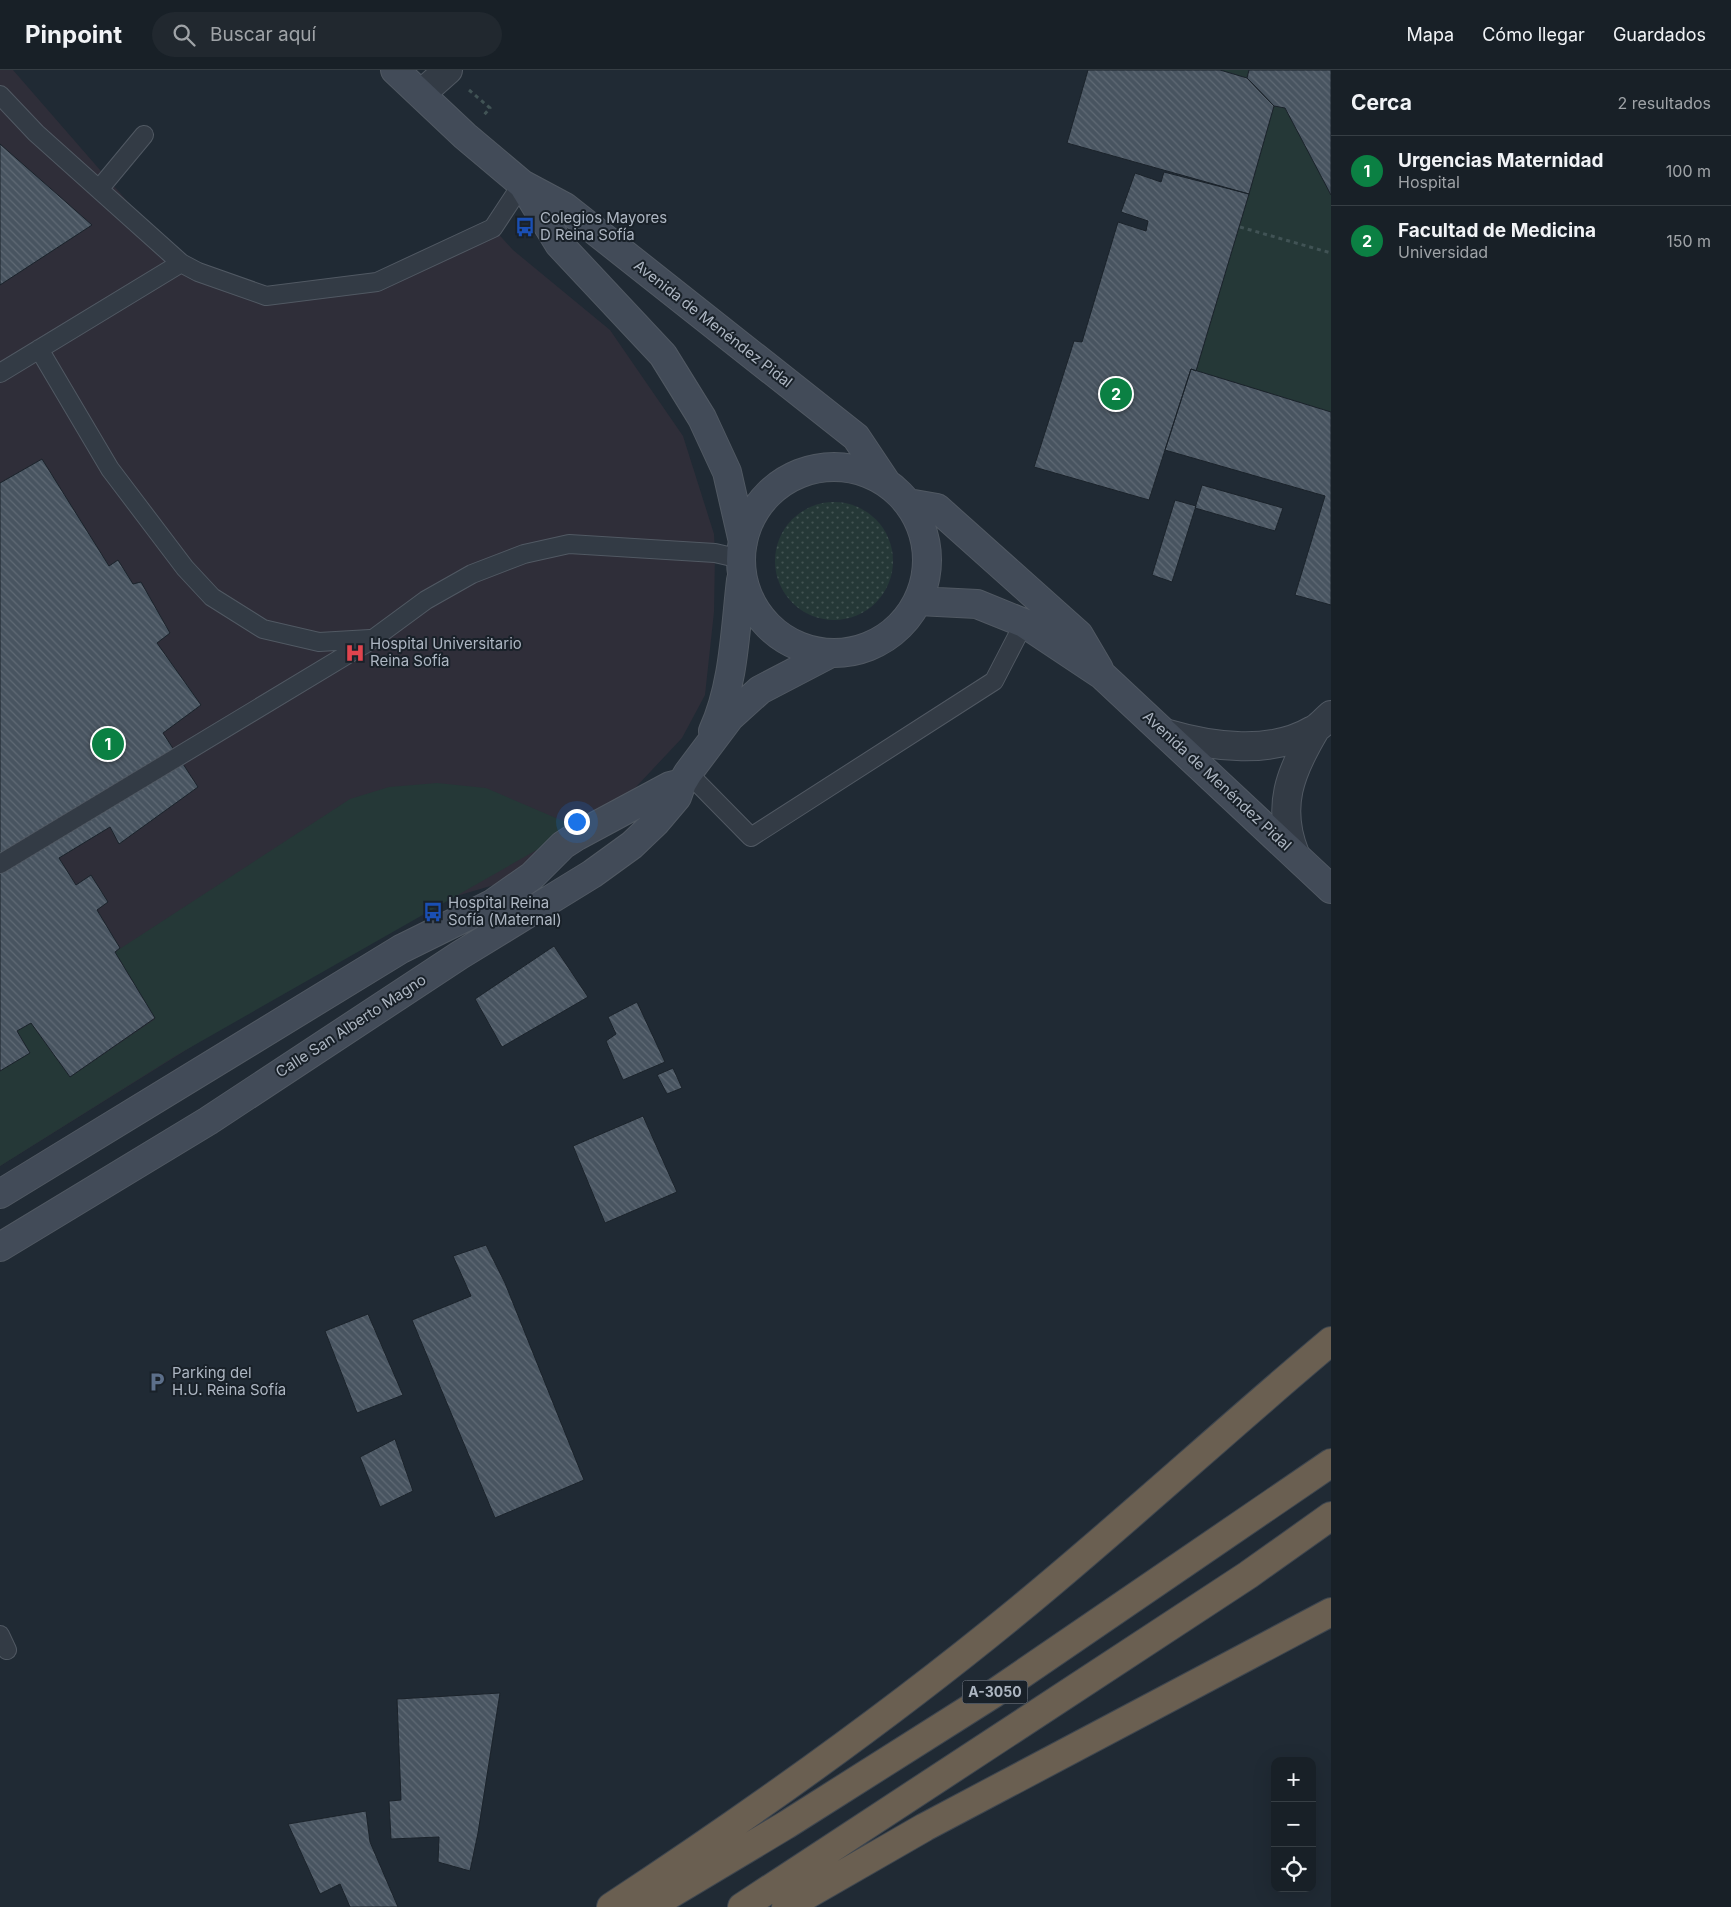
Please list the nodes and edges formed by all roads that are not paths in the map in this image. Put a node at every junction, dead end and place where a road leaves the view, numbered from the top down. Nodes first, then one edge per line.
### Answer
1 (395, 70) edge
2 (448, 70) edge
3 (421, 94) junction
4 (0, 95) edge
5 (144, 135) dead end
6 (522, 184) junction
7 (100, 188) junction
8 (181, 263) junction
9 (39, 349) junction
10 (0, 373) edge
11 (886, 482) junction
12 (908, 503) junction
13 (742, 558) junction
14 (918, 601) junction
15 (1024, 623) junction
16 (373, 639) junction
17 (829, 654) junction
18 (1102, 675) junction
19 (1323, 722) edge
20 (1168, 734) junction
21 (705, 748) junction
22 (685, 778) junction
23 (1295, 854) junction
24 (0, 864) edge
25 (1331, 889) edge
26 (0, 1194) edge
27 (0, 1247) edge
28 (1331, 1341) edge
29 (1331, 1463) edge
30 (1331, 1516) edge
31 (1331, 1612) edge
32 (611, 1907) edge
33 (649, 1907) edge
34 (742, 1907) edge
35 (786, 1907) edge

1 - 3 main road, Avenida de Menéndez Pidal
2 - 3 street
3 - 6 main road, Avenida de Menéndez Pidal
4 - 7 lane
5 - 7 lane
6 - 8 lane
6 - 11 main road, Avenida de Menéndez Pidal
6 - 13 main road, Avenida de Menéndez Pidal
7 - 8 lane
8 - 9 lane
9 - 10 lane
9 - 16 lane
11 - 12 main road
11 - 13 main road
12 - 14 main road
12 - 18 main road, Avenida de Menéndez Pidal
13 - 16 lane
13 - 17 main road
13 - 21 main road, Calle San Alberto Magno
14 - 15 main road, Avenida de Menéndez Pidal
14 - 17 main road
15 - 18 main road, Avenida de Menéndez Pidal
15 - 22 lane
16 - 24 lane
17 - 21 main road, Calle San Alberto Magno
18 - 20 main road, Avenida de Menéndez Pidal
19 - 20 street
19 - 23 street
20 - 23 main road, Avenida de Menéndez Pidal
21 - 22 main road, Calle San Alberto Magno
22 - 26 main road
22 - 27 main road, Calle San Alberto Magno
23 - 25 main road, Avenida de Menéndez Pidal
28 - 32 highway
29 - 33 highway, A-3050
30 - 34 highway, A-3050
31 - 35 highway

